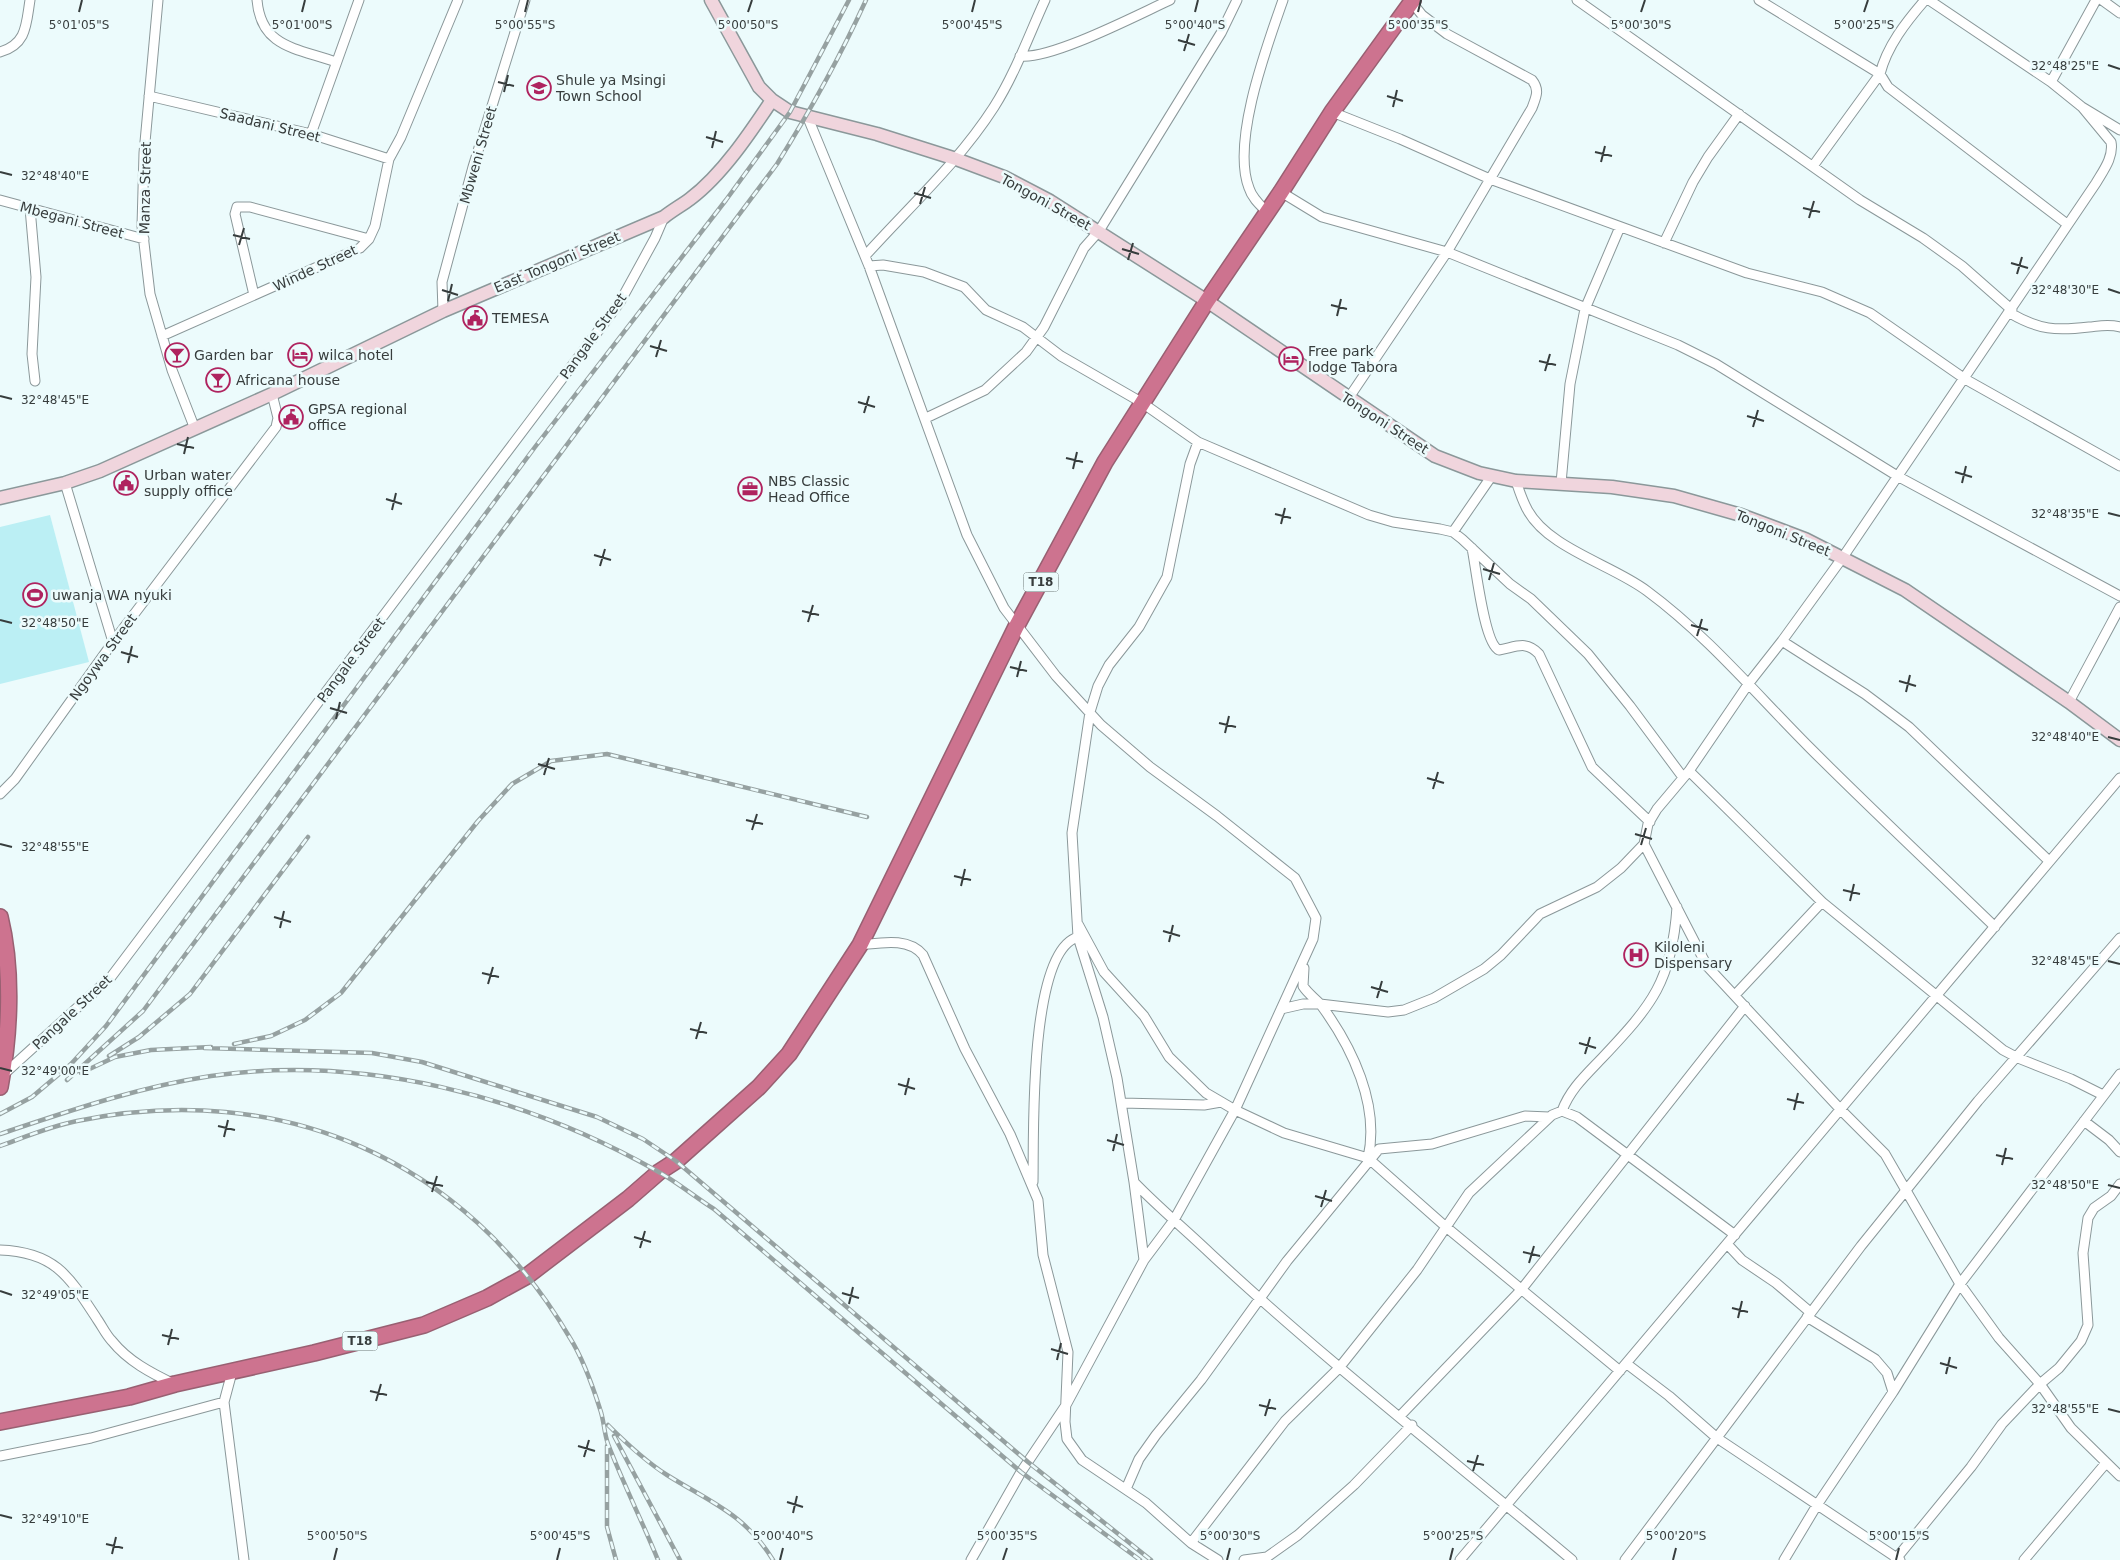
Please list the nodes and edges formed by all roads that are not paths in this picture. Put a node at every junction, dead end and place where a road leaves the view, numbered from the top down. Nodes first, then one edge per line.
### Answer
1 (30, 0) edge
2 (158, 0) edge
3 (257, 0) edge
4 (359, 0) edge
5 (458, 0) edge
6 (525, 0) edge
7 (711, 0) edge
8 (1045, 0) edge
9 (1170, 0) edge
10 (1237, 0) edge
11 (1283, 0) edge
12 (1577, 0) edge
13 (1759, 0) edge
14 (1927, 0) edge
15 (2096, 0) edge
16 (2102, 0) edge
17 (1412, 1) edge
18 (2120, 13) edge
19 (0, 52) edge
20 (1020, 56) junction
21 (336, 62) junction
22 (1880, 74) junction
23 (2051, 82) junction
24 (149, 96) junction
25 (772, 100) junction
26 (2082, 107) junction
27 (1332, 112) junction
28 (1739, 114) junction
29 (808, 118) junction
30 (2120, 130) edge
31 (311, 134) junction
32 (389, 159) junction
33 (956, 159) junction
34 (1813, 166) junction
35 (1490, 179) junction
36 (1281, 192) junction
37 (0, 200) edge
38 (30, 208) junction
39 (1267, 212) junction
40 (664, 216) junction
41 (2068, 224) junction
42 (1620, 227) junction
43 (1099, 231) junction
44 (369, 239) junction
45 (144, 240) junction
46 (1664, 243) junction
47 (1447, 252) junction
48 (865, 256) junction
49 (869, 266) junction
50 (254, 295) junction
51 (1207, 301) junction
52 (1585, 309) junction
53 (443, 311) junction
54 (2011, 311) junction
55 (2120, 327) edge
56 (162, 336) junction
57 (1037, 338) junction
58 (1965, 379) junction
59 (35, 381) dead end
60 (272, 394) junction
61 (1348, 399) junction
62 (1141, 402) junction
63 (926, 418) junction
64 (195, 429) junction
65 (1198, 442) junction
66 (2120, 466) edge
67 (1492, 476) junction
68 (1898, 477) junction
69 (1516, 481) junction
70 (65, 483) junction
71 (1561, 483) junction
72 (0, 498) edge
73 (1453, 532) junction
74 (1472, 548) junction
75 (1842, 557) junction
76 (2120, 596) edge
77 (2120, 607) edge
78 (1016, 627) junction
79 (1782, 641) junction
80 (114, 642) junction
81 (1748, 683) junction
82 (2069, 702) junction
83 (1090, 712) junction
84 (2120, 740) edge
85 (1685, 774) junction
86 (2120, 778) edge
87 (0, 794) edge
88 (1650, 822) junction
89 (1644, 844) junction
90 (2050, 861) junction
91 (1822, 902) junction
92 (1677, 904) junction
93 (0, 917) edge
94 (1078, 923) junction
95 (1996, 926) junction
96 (1078, 937) junction
97 (2120, 938) edge
98 (860, 945) junction
99 (1306, 955) junction
100 (1735, 995) junction
101 (1938, 996) junction
102 (1320, 1004) junction
103 (1745, 1006) junction
104 (1281, 1009) junction
105 (2018, 1058) junction
106 (2120, 1074) edge
107 (1, 1082) edge
108 (2104, 1095) junction
109 (1221, 1102) junction
110 (1122, 1103) junction
111 (1235, 1110) junction
112 (1841, 1110) junction
113 (1562, 1111) junction
114 (1549, 1117) junction
115 (2084, 1121) junction
116 (2120, 1152) edge
117 (1627, 1154) junction
118 (1370, 1159) junction
119 (1134, 1182) junction
120 (2120, 1184) edge
121 (1033, 1186) junction
122 (1907, 1189) junction
123 (1174, 1220) junction
124 (1446, 1227) junction
125 (1736, 1235) junction
126 (1728, 1245) junction
127 (0, 1250) edge
128 (1144, 1260) junction
129 (1960, 1284) junction
130 (1521, 1290) junction
131 (1260, 1299) junction
132 (1809, 1314) junction
133 (1626, 1364) junction
134 (1338, 1368) junction
135 (1620, 1371) junction
136 (232, 1372) junction
137 (174, 1384) junction
138 (2040, 1384) junction
139 (1893, 1392) junction
140 (224, 1402) junction
141 (1066, 1405) junction
142 (1400, 1416) junction
143 (0, 1422) edge
144 (1412, 1425) junction
145 (1717, 1438) junction
146 (0, 1456) edge
147 (2106, 1463) junction
148 (2120, 1476) edge
149 (1126, 1489) junction
150 (1506, 1505) junction
151 (1817, 1505) junction
152 (1191, 1544) junction
153 (1897, 1559) edge
154 (244, 1560) edge
155 (971, 1560) edge
156 (1218, 1560) edge
157 (1244, 1560) edge
158 (1460, 1560) edge
159 (1572, 1560) edge
160 (1625, 1560) edge
161 (1784, 1560) edge
162 (2024, 1560) edge

1 - 19 street
2 - 24 street, Manza Street
3 - 21 street
4 - 21 street
5 - 32 street, Winde Street
6 - 53 street, Mbweni Street
7 - 25 street, Tongoni Street
8 - 20 street
9 - 20 street
10 - 43 street
11 - 39 street
12 - 28 street
13 - 22 street
14 - 22 street
14 - 23 street
15 - 23 street
16 - 18 street
17 - 27 highway, T18
17 - 35 street
20 - 33 street
21 - 31 street
22 - 34 street
22 - 41 street
23 - 26 street
24 - 31 street, Saadani Street
24 - 45 street, Manza Street
25 - 29 street, Tongoni Street
25 - 40 street, East Tongoni Street
26 - 30 street
26 - 41 street
27 - 35 street
27 - 36 highway, T18
28 - 34 street
28 - 46 street
29 - 33 street, Tongoni Street
29 - 48 street
31 - 32 street, Saadani Street
32 - 44 street, Winde Street
33 - 43 street, Tongoni Street
33 - 48 street
34 - 54 street
35 - 42 street
35 - 47 street
36 - 39 highway, T18
36 - 47 street
37 - 38 street, Mbegani Street
38 - 45 street, Mbegani Street
38 - 59 street
39 - 51 highway, T18
40 - 53 street, East Tongoni Street
40 - 107 street, Pangale Street
41 - 54 street
42 - 46 street
42 - 52 street
43 - 51 street, Tongoni Street
43 - 57 street
44 - 50 street, Winde Street
44 - 50 street
45 - 56 street, Manza Street
46 - 58 street
47 - 52 street
47 - 61 street
48 - 49 street
49 - 57 street
49 - 63 street
50 - 56 street, Winde Street
51 - 61 street, Tongoni Street
51 - 62 highway, T18
52 - 68 street
52 - 71 street
53 - 60 street, East Tongoni Street
54 - 55 street
54 - 58 street
56 - 64 street, Manza Street
57 - 62 street
57 - 63 street
58 - 66 street
58 - 68 street
60 - 64 street, East Tongoni Street
60 - 80 street, Ngoywa Street
61 - 67 street, Tongoni Street
62 - 65 street
62 - 78 highway, T18
63 - 78 street
64 - 70 street, East Tongoni Street
65 - 73 street
65 - 83 street
67 - 69 street, Tongoni Street
67 - 73 street
68 - 75 street
68 - 76 street
69 - 71 street, Tongoni Street
69 - 81 street
70 - 72 street, East Tongoni Street
70 - 80 street
71 - 75 street, Tongoni Street
73 - 74 street
74 - 85 street
74 - 88 street
75 - 79 street
75 - 82 street, Tongoni Street
77 - 82 street
78 - 83 street
78 - 98 highway, T18
79 - 81 street
79 - 90 street
80 - 87 street, Ngoywa Street
81 - 85 street
81 - 95 street
82 - 84 street, Tongoni Street
83 - 94 street
83 - 99 street
85 - 88 street
85 - 91 street
86 - 90 street
88 - 89 street
89 - 92 street
89 - 102 street
90 - 95 street
91 - 100 street
91 - 101 street
92 - 100 street
92 - 113 street
93 - 107 highway
94 - 96 street
94 - 109 street
95 - 101 street
96 - 110 street
96 - 121 street
97 - 105 street
98 - 121 street
98 - 136 highway, T18
99 - 102 street
99 - 104 street
100 - 103 street
101 - 105 street
101 - 112 street
102 - 104 street
102 - 118 street
103 - 112 street
103 - 117 street
104 - 111 street
105 - 108 street
105 - 122 street
106 - 108 street
108 - 115 street
109 - 110 street
109 - 111 street
110 - 119 street
111 - 118 street
111 - 123 street
112 - 122 street
112 - 125 street
113 - 114 street
113 - 117 street
114 - 118 street
114 - 124 street
115 - 116 street
115 - 129 street
117 - 125 street
117 - 130 street
118 - 124 street
118 - 131 street
119 - 123 street
119 - 128 street
120 - 138 street
121 - 141 street
122 - 129 street
122 - 132 street
123 - 128 street
123 - 131 street
124 - 130 street
124 - 134 street
125 - 126 street
126 - 132 street
126 - 133 street
127 - 137 street
128 - 141 street
129 - 138 street
129 - 139 street
130 - 135 street
130 - 142 street
131 - 134 street
131 - 149 street
132 - 139 street
132 - 145 street
133 - 135 street
133 - 145 street
134 - 142 street
134 - 152 street
135 - 150 street
136 - 137 highway, T18
136 - 140 street
137 - 143 highway, T18
138 - 147 street
138 - 153 street
139 - 151 street
140 - 146 street
140 - 154 street
141 - 149 street
141 - 155 street
142 - 144 street
144 - 150 street
144 - 157 street
145 - 151 street
145 - 160 street
147 - 148 street
147 - 162 street
149 - 152 street
150 - 158 street
150 - 159 street
151 - 153 street
151 - 161 street
152 - 156 street

